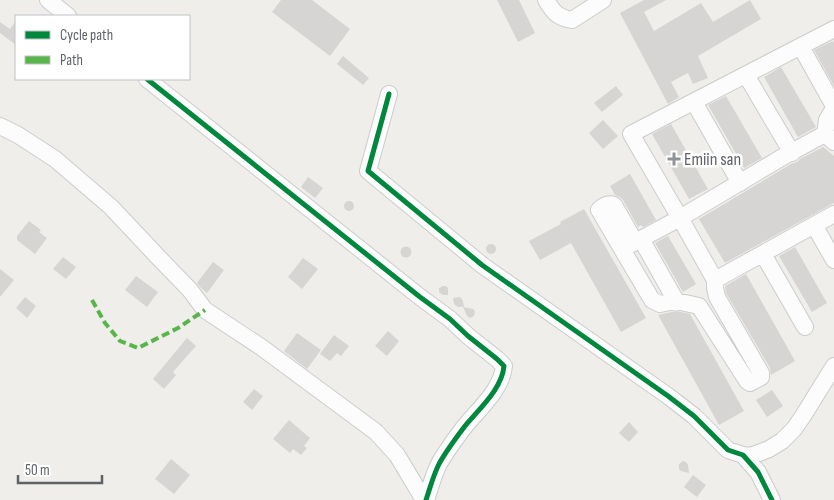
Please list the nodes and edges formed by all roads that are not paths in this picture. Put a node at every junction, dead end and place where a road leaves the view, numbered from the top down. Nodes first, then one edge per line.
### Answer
1 (48, 0) edge
2 (546, 0) edge
3 (603, 0) edge
4 (67, 15) edge
5 (834, 29) edge
6 (801, 47) junction
7 (746, 75) junction
8 (148, 80) edge
9 (389, 94) dead end
10 (694, 102) junction
11 (834, 107) edge
12 (0, 126) edge
13 (830, 138) edge
14 (792, 152) junction
15 (740, 183) junction
16 (834, 214) edge
17 (680, 218) junction
18 (814, 225) junction
19 (763, 254) junction
20 (834, 260) edge
21 (715, 284) junction
22 (699, 306) junction
23 (805, 327) dead end
24 (834, 366) edge
25 (743, 455) junction
26 (425, 500) edge
27 (772, 500) edge

1 - 4 street
2 - 3 street
5 - 6 street
6 - 7 street
6 - 11 street
7 - 10 street
7 - 14 street
8 - 26 street
9 - 25 street
10 - 15 street
10 - 17 street
11 - 13 street
12 - 26 street
13 - 14 street
14 - 15 street
15 - 17 street
16 - 18 street
17 - 21 street
17 - 22 street
18 - 19 street
18 - 20 street
19 - 21 street
19 - 23 street
21 - 22 street
21 - 22 street
24 - 25 street
25 - 27 street

